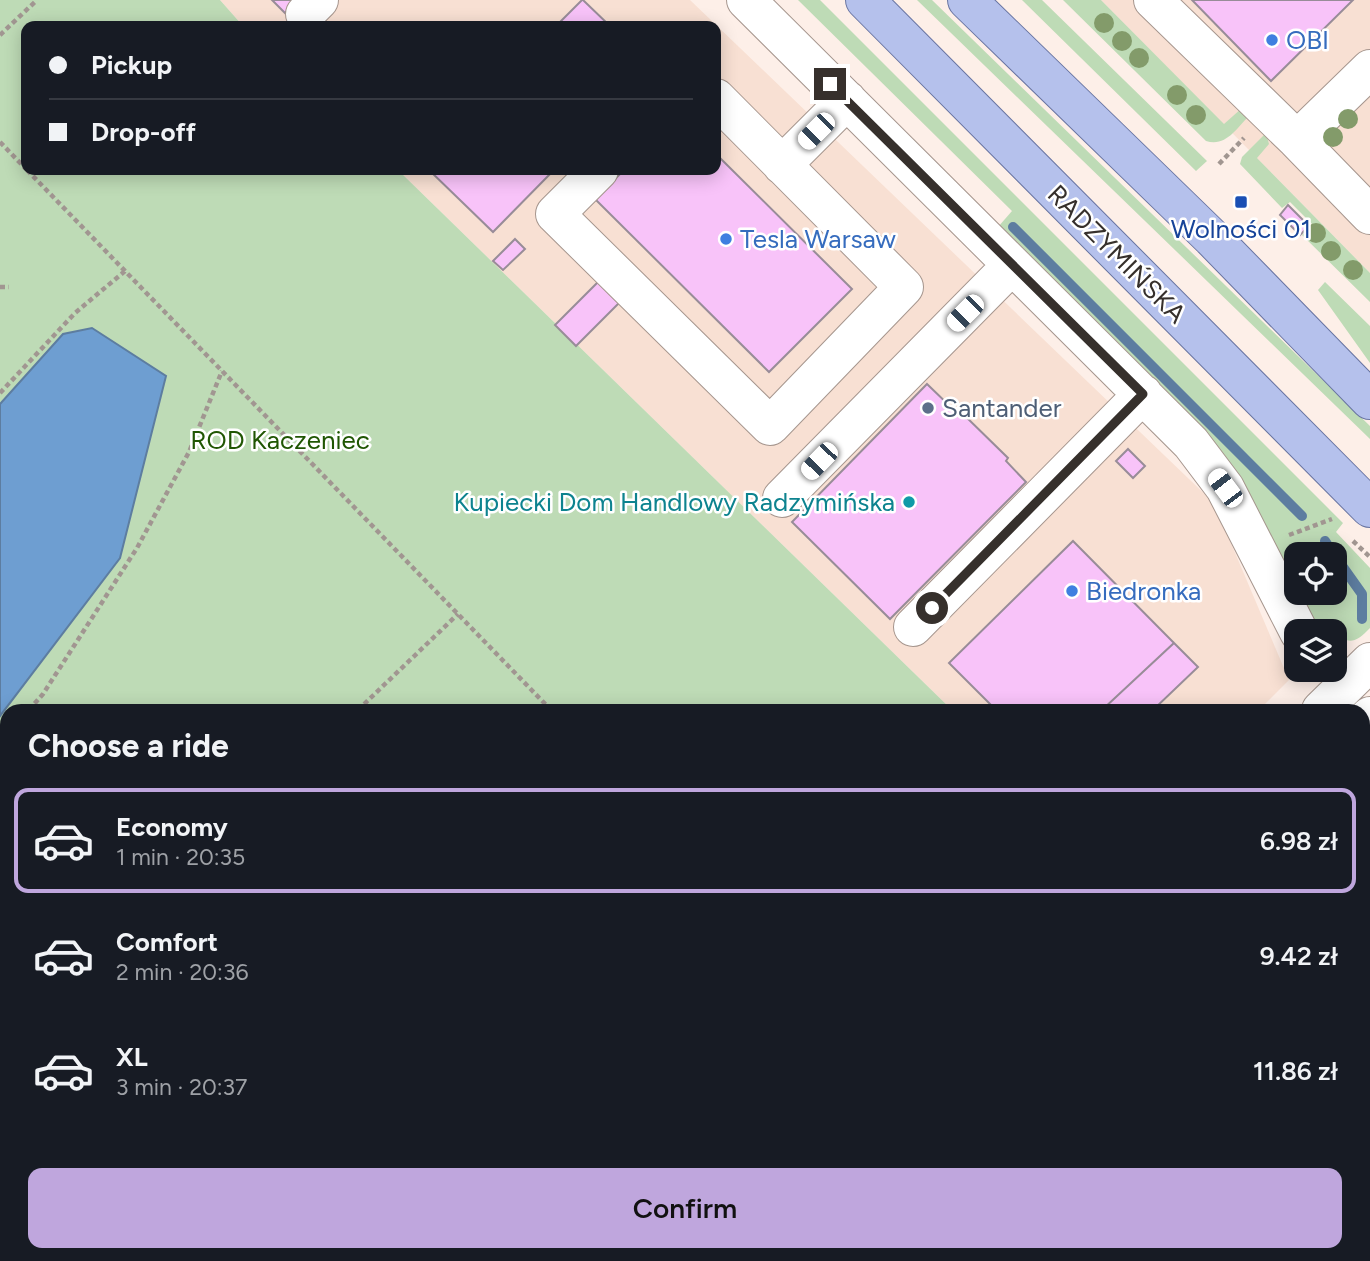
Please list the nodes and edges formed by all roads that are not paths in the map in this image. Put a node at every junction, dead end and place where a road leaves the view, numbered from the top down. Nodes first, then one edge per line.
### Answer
1 (746, 0) edge
2 (865, 0) edge
3 (967, 0) edge
4 (1153, 0) edge
5 (1370, 69) edge
6 (847, 100) junction
7 (721, 103) edge
8 (1297, 140) junction
9 (782, 165) junction
10 (594, 175) edge
11 (1370, 215) edge
12 (1012, 265) junction
13 (1143, 394) junction
14 (1365, 395) edge
15 (782, 498) dead end
16 (1352, 522) edge
17 (1292, 619) edge
18 (913, 627) dead end
19 (1370, 662) edge
20 (1330, 690) edge

1 - 6 street
2 - 16 main road, RADZYMIŃSKA
3 - 14 main road
4 - 8 street
5 - 8 street
6 - 9 street
6 - 12 street
7 - 9 street
8 - 11 street
9 - 10 street
12 - 13 street
12 - 15 street
13 - 17 street
13 - 18 street
19 - 20 street

